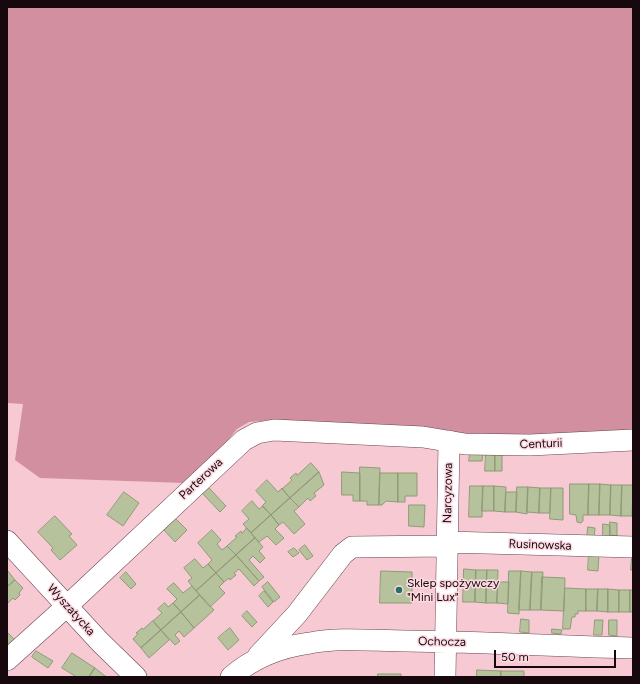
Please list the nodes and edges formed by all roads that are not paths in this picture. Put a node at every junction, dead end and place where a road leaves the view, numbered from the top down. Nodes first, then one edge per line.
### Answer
1 (633, 440) edge
2 (449, 441) junction
3 (7, 541) edge
4 (447, 544) junction
5 (633, 547) edge
6 (67, 606) junction
7 (445, 642) junction
8 (633, 648) edge
9 (7, 660) edge
10 (255, 660) junction
11 (136, 677) edge
12 (231, 677) edge
13 (445, 677) edge

1 - 2 street, Centurii
2 - 4 street, Narcyzowa
2 - 6 street, Parterowa
3 - 6 street, Wyszatycka
4 - 5 street, Rusinowska
4 - 7 street, Narcyzowa
4 - 10 street, Ochocza
6 - 9 street, Parterowa
6 - 11 street, Wyszatycka
7 - 8 street, Ochocza
7 - 10 street, Ochocza
7 - 13 street, Narcyzowa
10 - 12 street, Ochocza

